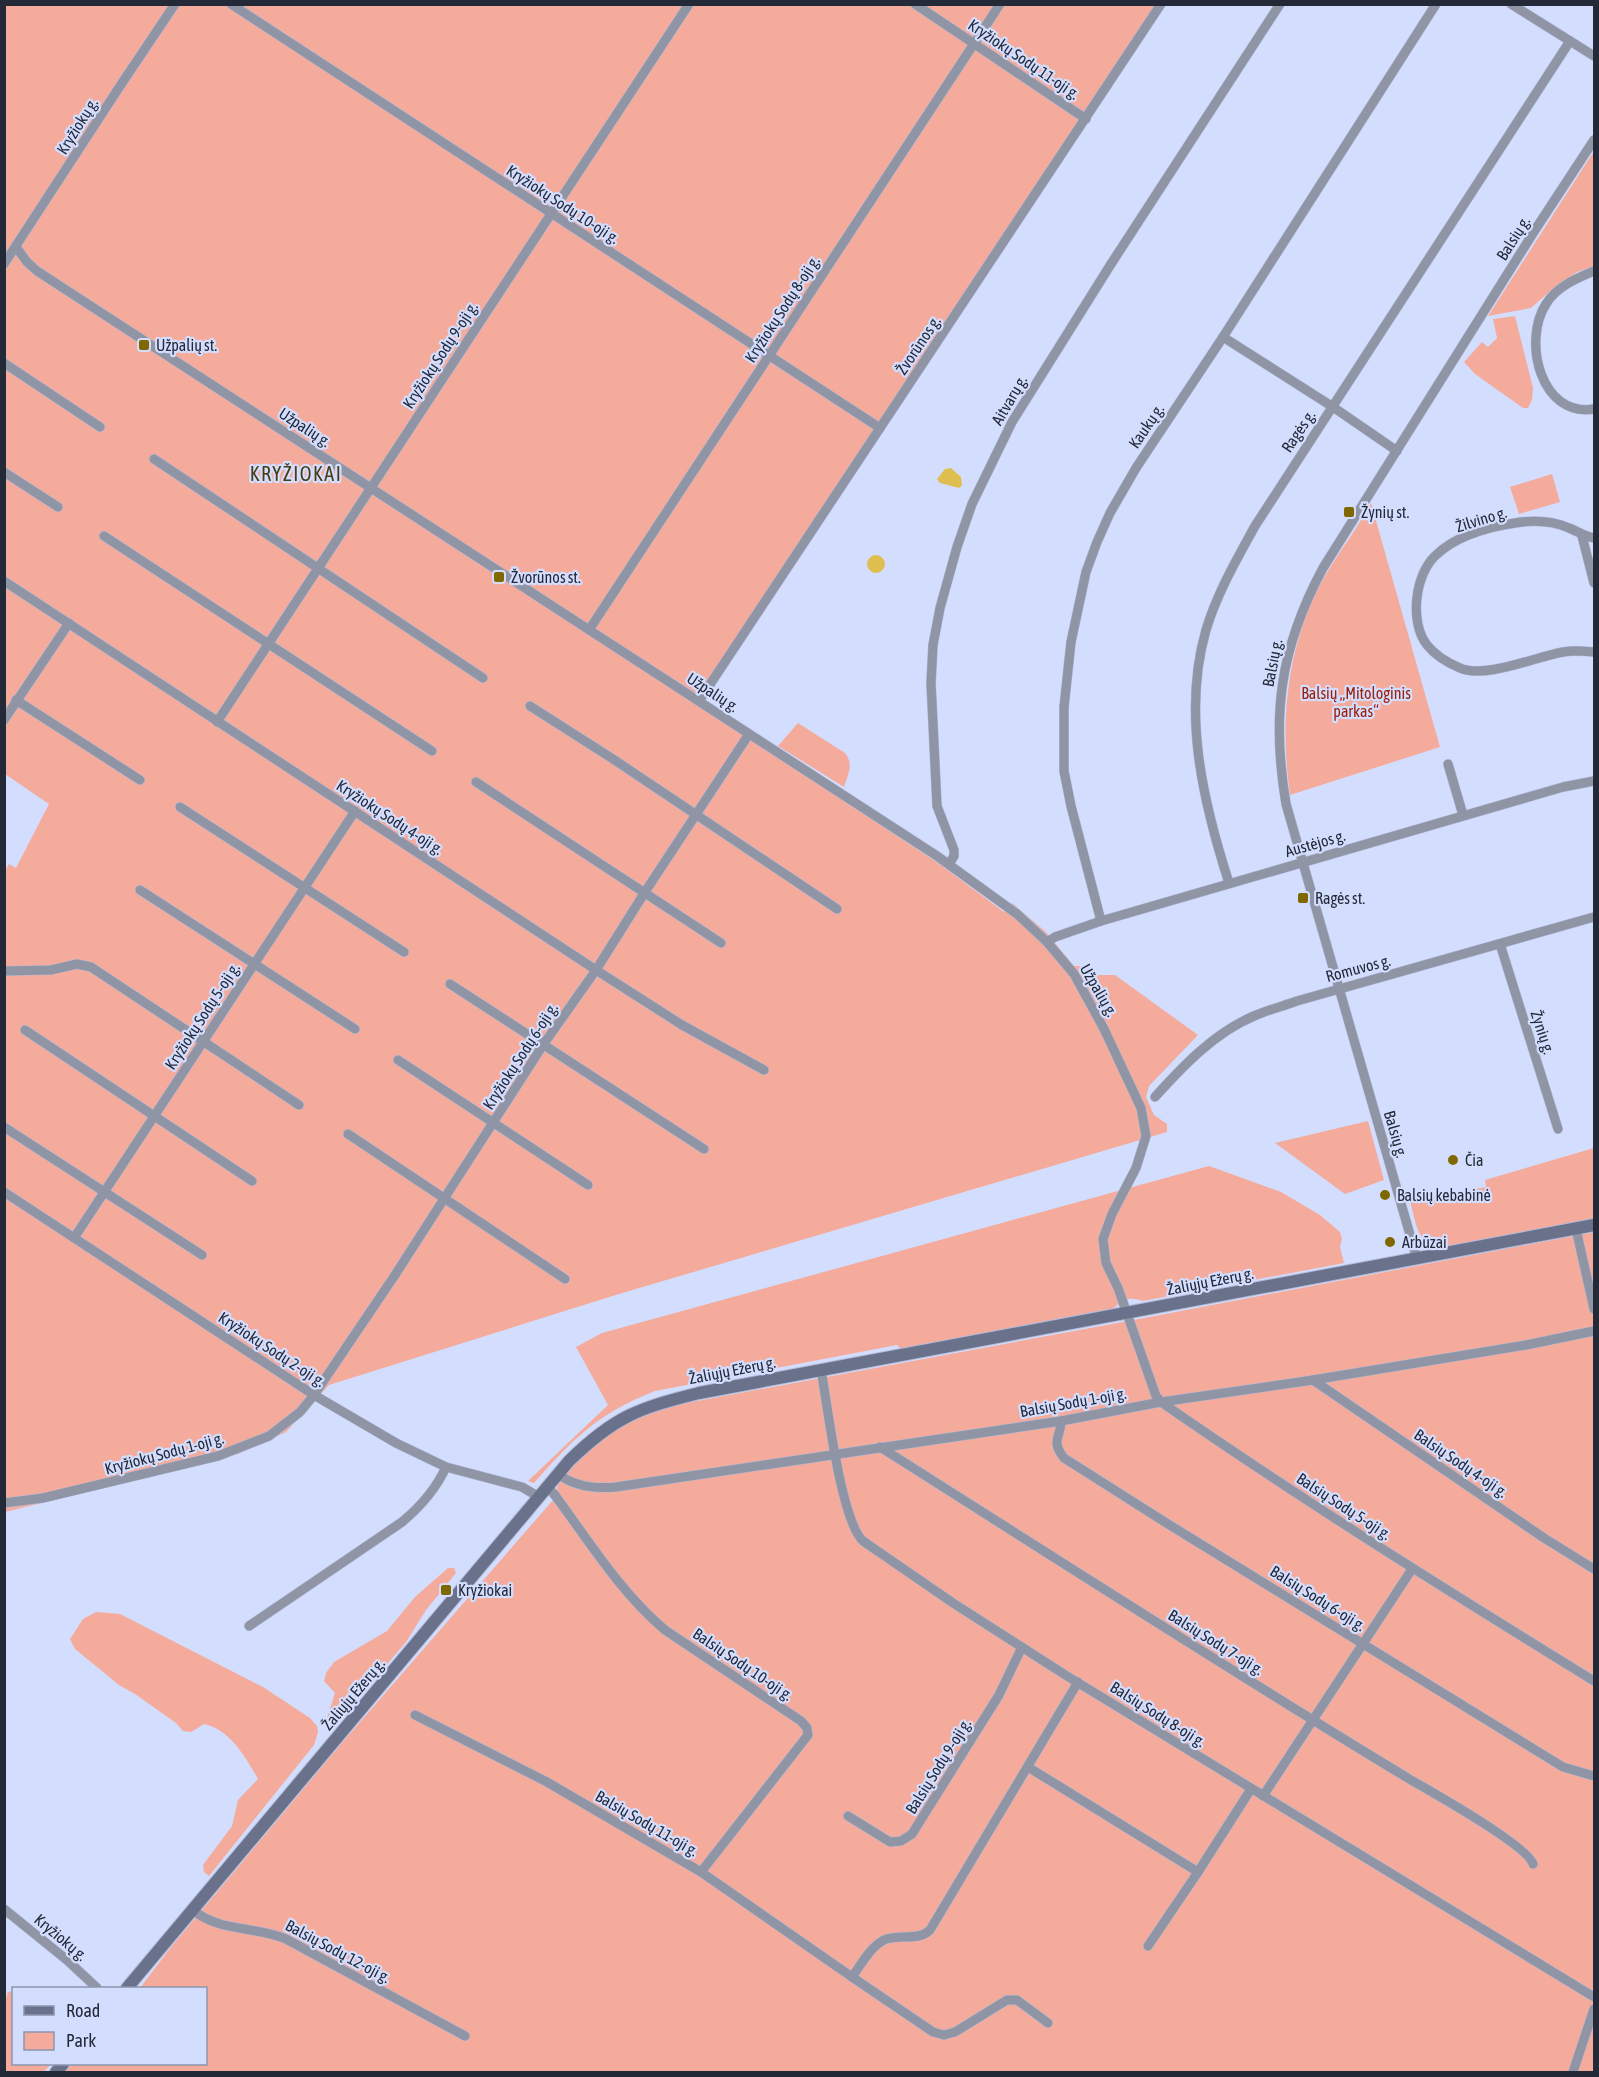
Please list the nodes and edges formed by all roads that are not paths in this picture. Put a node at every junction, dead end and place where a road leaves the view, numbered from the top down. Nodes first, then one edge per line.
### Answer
1 (175, 4) edge
2 (231, 4) edge
3 (689, 4) edge
4 (915, 4) edge
5 (1000, 4) edge
6 (1161, 4) edge
7 (1280, 4) edge
8 (1436, 4) edge
9 (1512, 4) edge
10 (1570, 41) junction
11 (974, 44) junction
12 (1594, 56) edge
13 (1086, 119) junction
14 (1594, 140) edge
15 (551, 214) junction
16 (16, 247) junction
17 (4, 264) edge
18 (1594, 271) edge
19 (1223, 337) junction
20 (769, 356) junction
21 (4, 363) edge
22 (1333, 407) junction
23 (1594, 409) edge
24 (100, 427) dead end
25 (880, 428) junction
26 (1397, 452) junction
27 (154, 459) dead end
28 (4, 472) edge
29 (370, 487) junction
30 (58, 507) dead end
31 (104, 536) dead end
32 (1582, 536) junction
33 (1594, 538) edge
34 (318, 567) junction
35 (4, 580) edge
36 (1594, 583) edge
37 (69, 623) junction
38 (589, 630) junction
39 (268, 644) junction
40 (1594, 652) edge
41 (483, 678) dead end
42 (16, 700) junction
43 (699, 701) junction
44 (530, 706) dead end
45 (4, 720) edge
46 (217, 722) junction
47 (749, 734) junction
48 (432, 752) dead end
49 (1448, 764) dead end
50 (140, 780) dead end
51 (1594, 781) edge
52 (476, 782) dead end
53 (180, 807) dead end
54 (355, 811) junction
55 (1463, 815) junction
56 (695, 816) junction
57 (1302, 863) junction
58 (949, 864) junction
59 (1229, 883) junction
60 (305, 887) junction
61 (140, 890) dead end
62 (645, 892) junction
63 (837, 909) dead end
64 (1594, 917) edge
65 (1101, 921) junction
66 (1047, 942) junction
67 (721, 943) dead end
68 (1500, 944) junction
69 (404, 952) dead end
70 (255, 964) junction
71 (596, 970) junction
72 (4, 971) edge
73 (450, 984) dead end
74 (1339, 990) junction
75 (355, 1029) dead end
76 (25, 1030) dead end
77 (203, 1041) junction
78 (543, 1045) junction
79 (398, 1060) dead end
80 (764, 1070) dead end
81 (1155, 1097) dead end
82 (299, 1105) dead end
83 (155, 1116) junction
84 (495, 1122) junction
85 (4, 1127) edge
86 (1558, 1129) dead end
87 (348, 1134) dead end
88 (704, 1149) dead end
89 (252, 1181) dead end
90 (588, 1185) dead end
91 (106, 1191) junction
92 (4, 1192) edge
93 (444, 1199) junction
94 (1594, 1226) edge
95 (1576, 1229) junction
96 (74, 1238) junction
97 (202, 1255) dead end
98 (1417, 1259) junction
99 (565, 1279) dead end
100 (1594, 1309) edge
101 (1126, 1314) junction
102 (1594, 1331) edge
103 (821, 1369) junction
104 (1313, 1380) junction
105 (314, 1395) junction
106 (1161, 1402) junction
107 (1061, 1420) junction
108 (880, 1447) junction
109 (835, 1453) junction
110 (446, 1467) junction
111 (558, 1474) junction
112 (543, 1492) junction
113 (4, 1503) edge
114 (1412, 1569) junction
115 (1594, 1569) edge
116 (249, 1626) dead end
117 (1362, 1643) junction
118 (1023, 1647) junction
119 (1594, 1681) edge
120 (1078, 1682) junction
121 (415, 1715) dead end
122 (1313, 1721) junction
123 (1028, 1767) junction
124 (1594, 1776) edge
125 (1251, 1790) junction
126 (1263, 1796) junction
127 (848, 1816) dead end
128 (1533, 1864) dead end
129 (701, 1872) junction
130 (1198, 1872) junction
131 (4, 1909) edge
132 (193, 1911) junction
133 (1148, 1946) dead end
134 (852, 1977) junction
135 (95, 1987) edge
136 (129, 1987) edge
137 (1594, 1997) edge
138 (1594, 2009) edge
139 (1048, 2023) dead end
140 (465, 2036) dead end
141 (1573, 2073) edge

1 - 16 street, Kryžiokų g.
2 - 15 street, Kryžiokų Sodų 10-oji g.
3 - 15 street, Kryžiokų Sodų 9-oji g.
4 - 11 street, Kryžiokų Sodų 11-oji g.
5 - 11 street, Kryžiokų Sodų 8-oji g.
6 - 13 street, Žvorūnos g.
7 - 58 street, Aitvarų g.
8 - 19 street, Kaukų g.
9 - 10 street
10 - 12 street
10 - 22 street, Ragės g.
11 - 13 street, Kryžiokų Sodų 11-oji g.
11 - 20 street, Kryžiokų Sodų 8-oji g.
13 - 25 street, Žvorūnos g.
14 - 26 street, Balsių g.
15 - 20 street, Kryžiokų Sodų 10-oji g.
15 - 29 street, Kryžiokų Sodų 9-oji g.
16 - 17 street, Kryžiokų g.
16 - 29 street, Užpalių g.
18 - 23 street
19 - 22 street
19 - 65 street, Kaukų g.
20 - 25 street, Kryžiokų Sodų 10-oji g.
20 - 38 street, Kryžiokų Sodų 8-oji g.
21 - 24 street
22 - 26 street
22 - 59 street, Ragės g.
25 - 43 street, Žvorūnos g.
26 - 57 street, Balsių g.
27 - 34 street
28 - 30 street
29 - 34 street, Kryžiokų Sodų 9-oji g.
29 - 38 street, Užpalių g.
31 - 39 street
32 - 33 street, Žilvino g.
32 - 36 street
32 - 40 street, Žilvino g.
34 - 39 street, Kryžiokų Sodų 9-oji g.
34 - 41 street
35 - 37 street, Kryžiokų Sodų 4-oji g.
37 - 42 street
37 - 46 street, Kryžiokų Sodų 4-oji g.
38 - 43 street, Užpalių g.
39 - 46 street, Kryžiokų Sodų 9-oji g.
39 - 48 street
42 - 45 street
42 - 50 street
43 - 47 street, Užpalių g.
44 - 56 street
46 - 54 street, Kryžiokų Sodų 4-oji g.
47 - 56 street, Kryžiokų Sodų 6-oji g.
47 - 58 street, Užpalių g.
49 - 55 street
51 - 55 street, Austėjos g.
52 - 62 street
53 - 60 street
54 - 60 street, Kryžiokų Sodų 5-oji g.
54 - 71 street, Kryžiokų Sodų 4-oji g.
55 - 57 street, Austėjos g.
56 - 62 street, Kryžiokų Sodų 6-oji g.
56 - 63 street
57 - 59 street, Austėjos g.
57 - 74 street, Balsių g.
58 - 66 street, Užpalių g.
59 - 65 street, Austėjos g.
60 - 69 street
60 - 70 street, Kryžiokų Sodų 5-oji g.
61 - 70 street
62 - 67 street
62 - 71 street, Kryžiokų Sodų 6-oji g.
64 - 68 street, Romuvos g.
65 - 66 street, Austėjos g.
66 - 101 street, Užpalių g.
68 - 74 street, Romuvos g.
68 - 86 street, Žynių g.
70 - 75 street
70 - 77 street, Kryžiokų Sodų 5-oji g.
71 - 78 street, Kryžiokų Sodų 6-oji g.
71 - 80 street, Kryžiokų Sodų 4-oji g.
72 - 77 street
73 - 78 street
74 - 81 street, Romuvos g.
74 - 98 street, Balsių g.
76 - 83 street
77 - 82 street
77 - 83 street, Kryžiokų Sodų 5-oji g.
78 - 84 street, Kryžiokų Sodų 6-oji g.
78 - 88 street
79 - 84 street
83 - 89 street
83 - 91 street, Kryžiokų Sodų 5-oji g.
84 - 90 street
84 - 93 street, Kryžiokų Sodų 6-oji g.
85 - 91 street
87 - 93 street
91 - 96 street, Kryžiokų Sodų 5-oji g.
91 - 97 street
92 - 96 street, Kryžiokų Sodų 2-oji g.
93 - 99 street
93 - 105 street, Kryžiokų Sodų 6-oji g.
94 - 95 main road, Žaliųjų Ežerų g.
95 - 98 main road, Žaliųjų Ežerų g.
95 - 100 street
96 - 105 street, Kryžiokų Sodų 2-oji g.
98 - 101 main road, Žaliųjų Ežerų g.
101 - 103 main road, Žaliųjų Ežerų g.
101 - 106 street
102 - 104 street, Balsių Sodų 1-oji g.
103 - 109 street, Balsių Sodų 8-oji g.
103 - 111 main road, Žaliųjų Ežerų g.
104 - 106 street, Balsių Sodų 1-oji g.
104 - 115 street, Balsių Sodų 4-oji g.
105 - 110 street, Kryžiokų Sodų 2-oji g.
105 - 113 street, Kryžiokų Sodų 1-oji g.
106 - 107 street, Balsių Sodų 1-oji g.
106 - 114 street, Balsių Sodų 5-oji g.
107 - 108 street, Balsių Sodų 1-oji g.
107 - 117 street, Balsių Sodų 6-oji g.
108 - 109 street, Balsių Sodų 1-oji g.
108 - 122 street, Balsių Sodų 7-oji g.
109 - 111 street, Balsių Sodų 1-oji g.
109 - 118 street, Balsių Sodų 8-oji g.
110 - 112 street, Kryžiokų Sodų 2-oji g.
110 - 116 street
111 - 112 main road, Žaliųjų Ežerų g.
112 - 129 street, Balsių Sodų 10-oji g.
112 - 132 main road, Žaliųjų Ežerų g.
114 - 117 street
114 - 119 street, Balsių Sodų 5-oji g.
117 - 122 street
117 - 124 street, Balsių Sodų 6-oji g.
118 - 120 street, Balsių Sodų 8-oji g.
118 - 127 street, Balsių Sodų 9-oji g.
120 - 123 street
120 - 125 street, Balsių Sodų 8-oji g.
121 - 129 street, Balsių Sodų 11-oji g.
122 - 126 street
122 - 128 street, Balsių Sodų 7-oji g.
123 - 130 street
123 - 134 street
125 - 126 street, Balsių Sodų 8-oji g.
125 - 130 street
126 - 137 street, Balsių Sodų 8-oji g.
129 - 134 street, Balsių Sodų 11-oji g.
130 - 133 street
131 - 135 street, Kryžiokų g.
132 - 136 main road, Žaliųjų Ežerų g.
132 - 140 street, Balsių Sodų 12-oji g.
134 - 139 street, Balsių Sodų 11-oji g.
138 - 141 street

